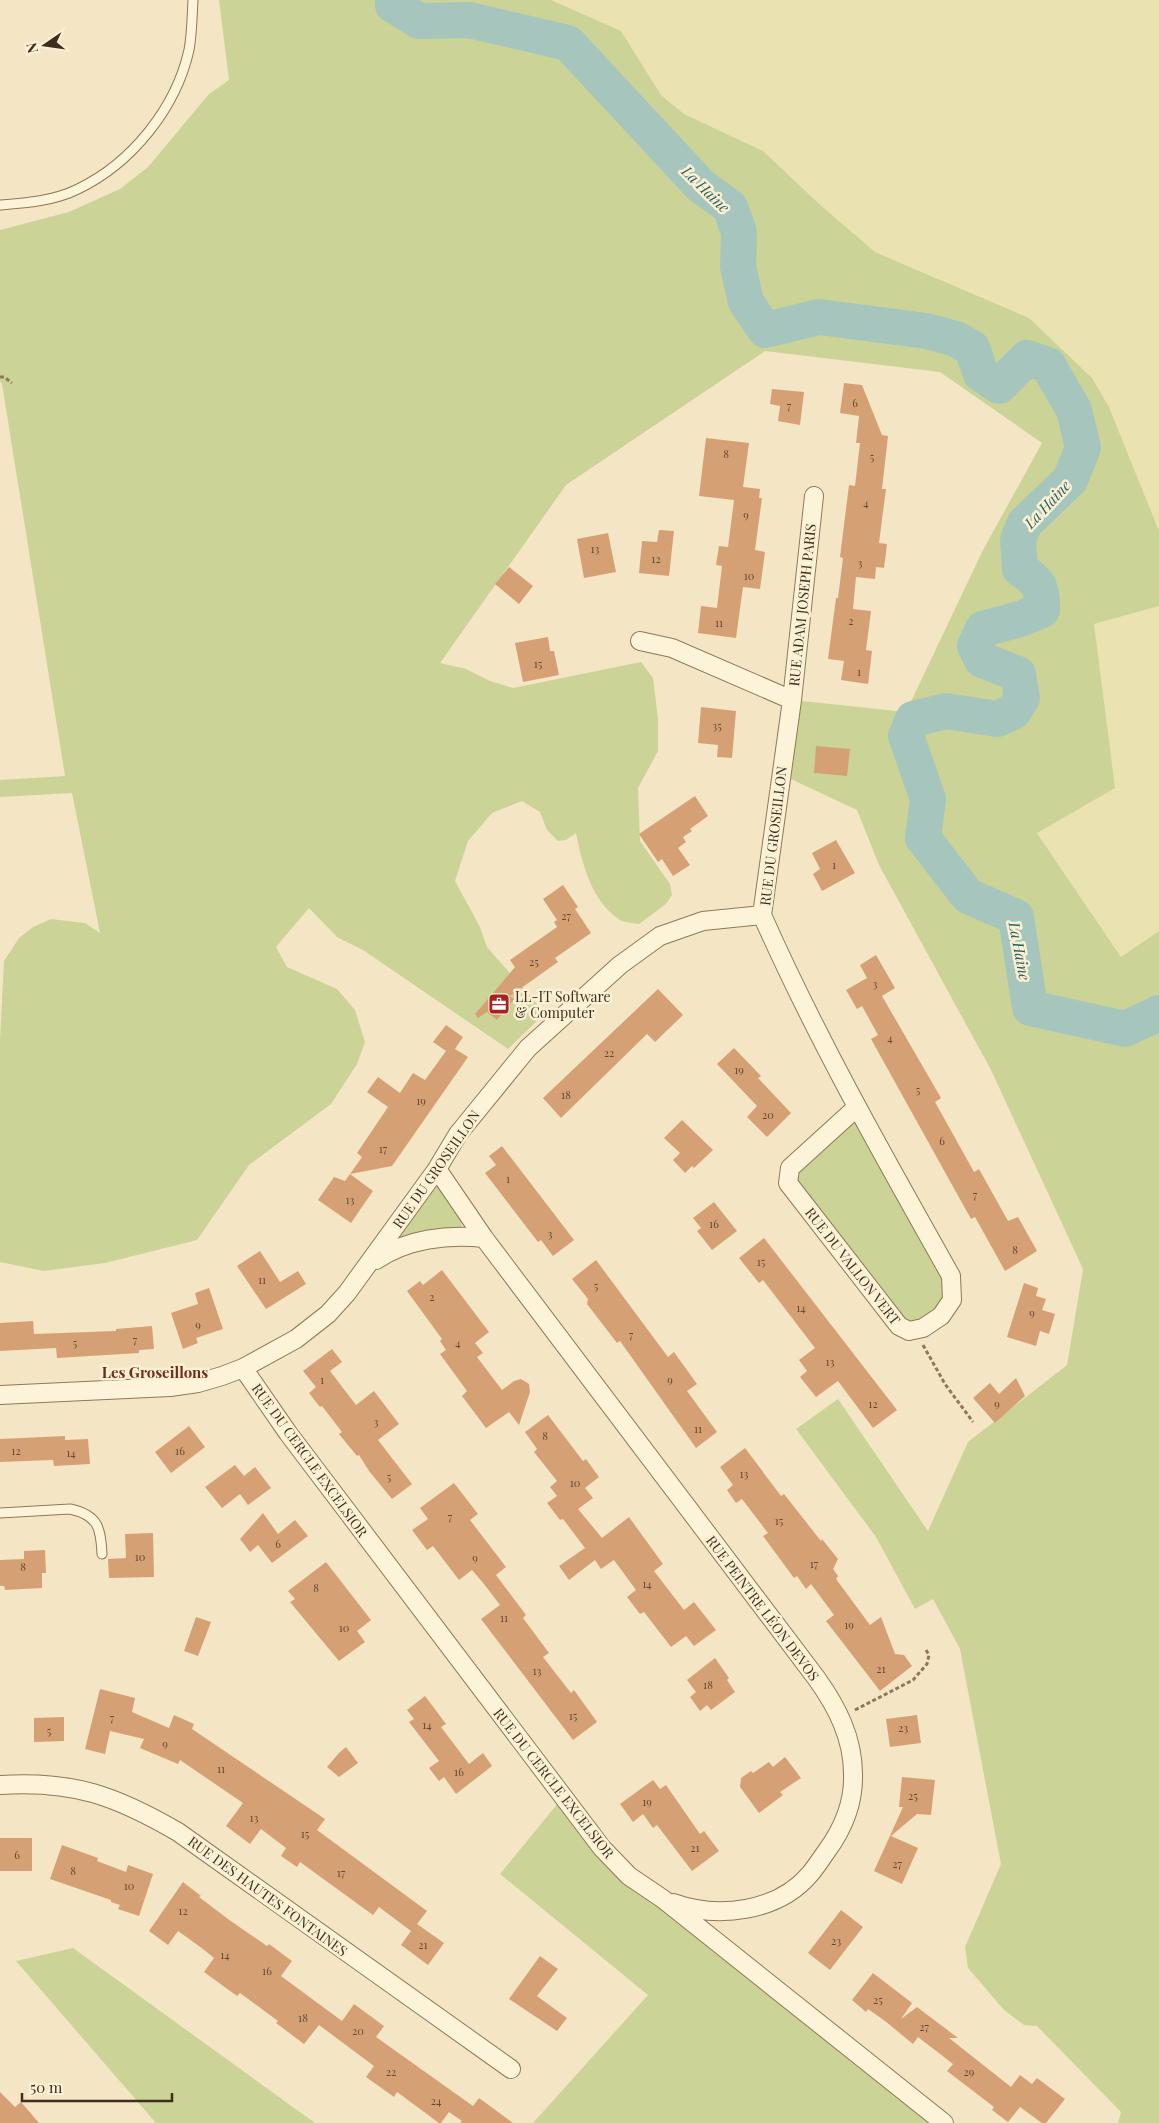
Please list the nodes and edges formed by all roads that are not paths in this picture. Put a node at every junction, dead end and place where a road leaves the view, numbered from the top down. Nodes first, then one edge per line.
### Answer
1 (193, 0) edge
2 (0, 205) edge
3 (814, 496) dead end
4 (640, 641) dead end
5 (792, 700) junction
6 (762, 915) junction
7 (856, 1108) junction
8 (438, 1169) junction
9 (484, 1238) junction
10 (369, 1264) junction
11 (243, 1368) junction
12 (0, 1395) edge
13 (0, 1513) edge
14 (102, 1554) dead end
15 (0, 1785) edge
16 (663, 1899) junction
17 (510, 2070) dead end
18 (944, 2123) edge

1 - 2 lane
3 - 5 street, RUE ADAM JOSEPH PARIS
4 - 5 street, RUE ADAM JOSEPH PARIS
5 - 6 street, RUE DU GROSEILLON
6 - 7 street, RUE DU VALLON VERT
6 - 8 street, RUE DU GROSEILLON
7 - 7 street, RUE DU VALLON VERT
8 - 9 street, RUE PEINTRE LÉON DEVOS
8 - 10 street, RUE DU GROSEILLON
9 - 10 street
9 - 16 street, RUE PEINTRE LÉON DEVOS
10 - 11 street, RUE DU GROSEILLON
11 - 12 street, RUE DU GROSEILLON
11 - 16 street, RUE DU CERCLE EXCELSIOR
13 - 14 lane
15 - 17 street, RUE DES HAUTES FONTAINES
16 - 18 street, RUE DU CERCLE EXCELSIOR

